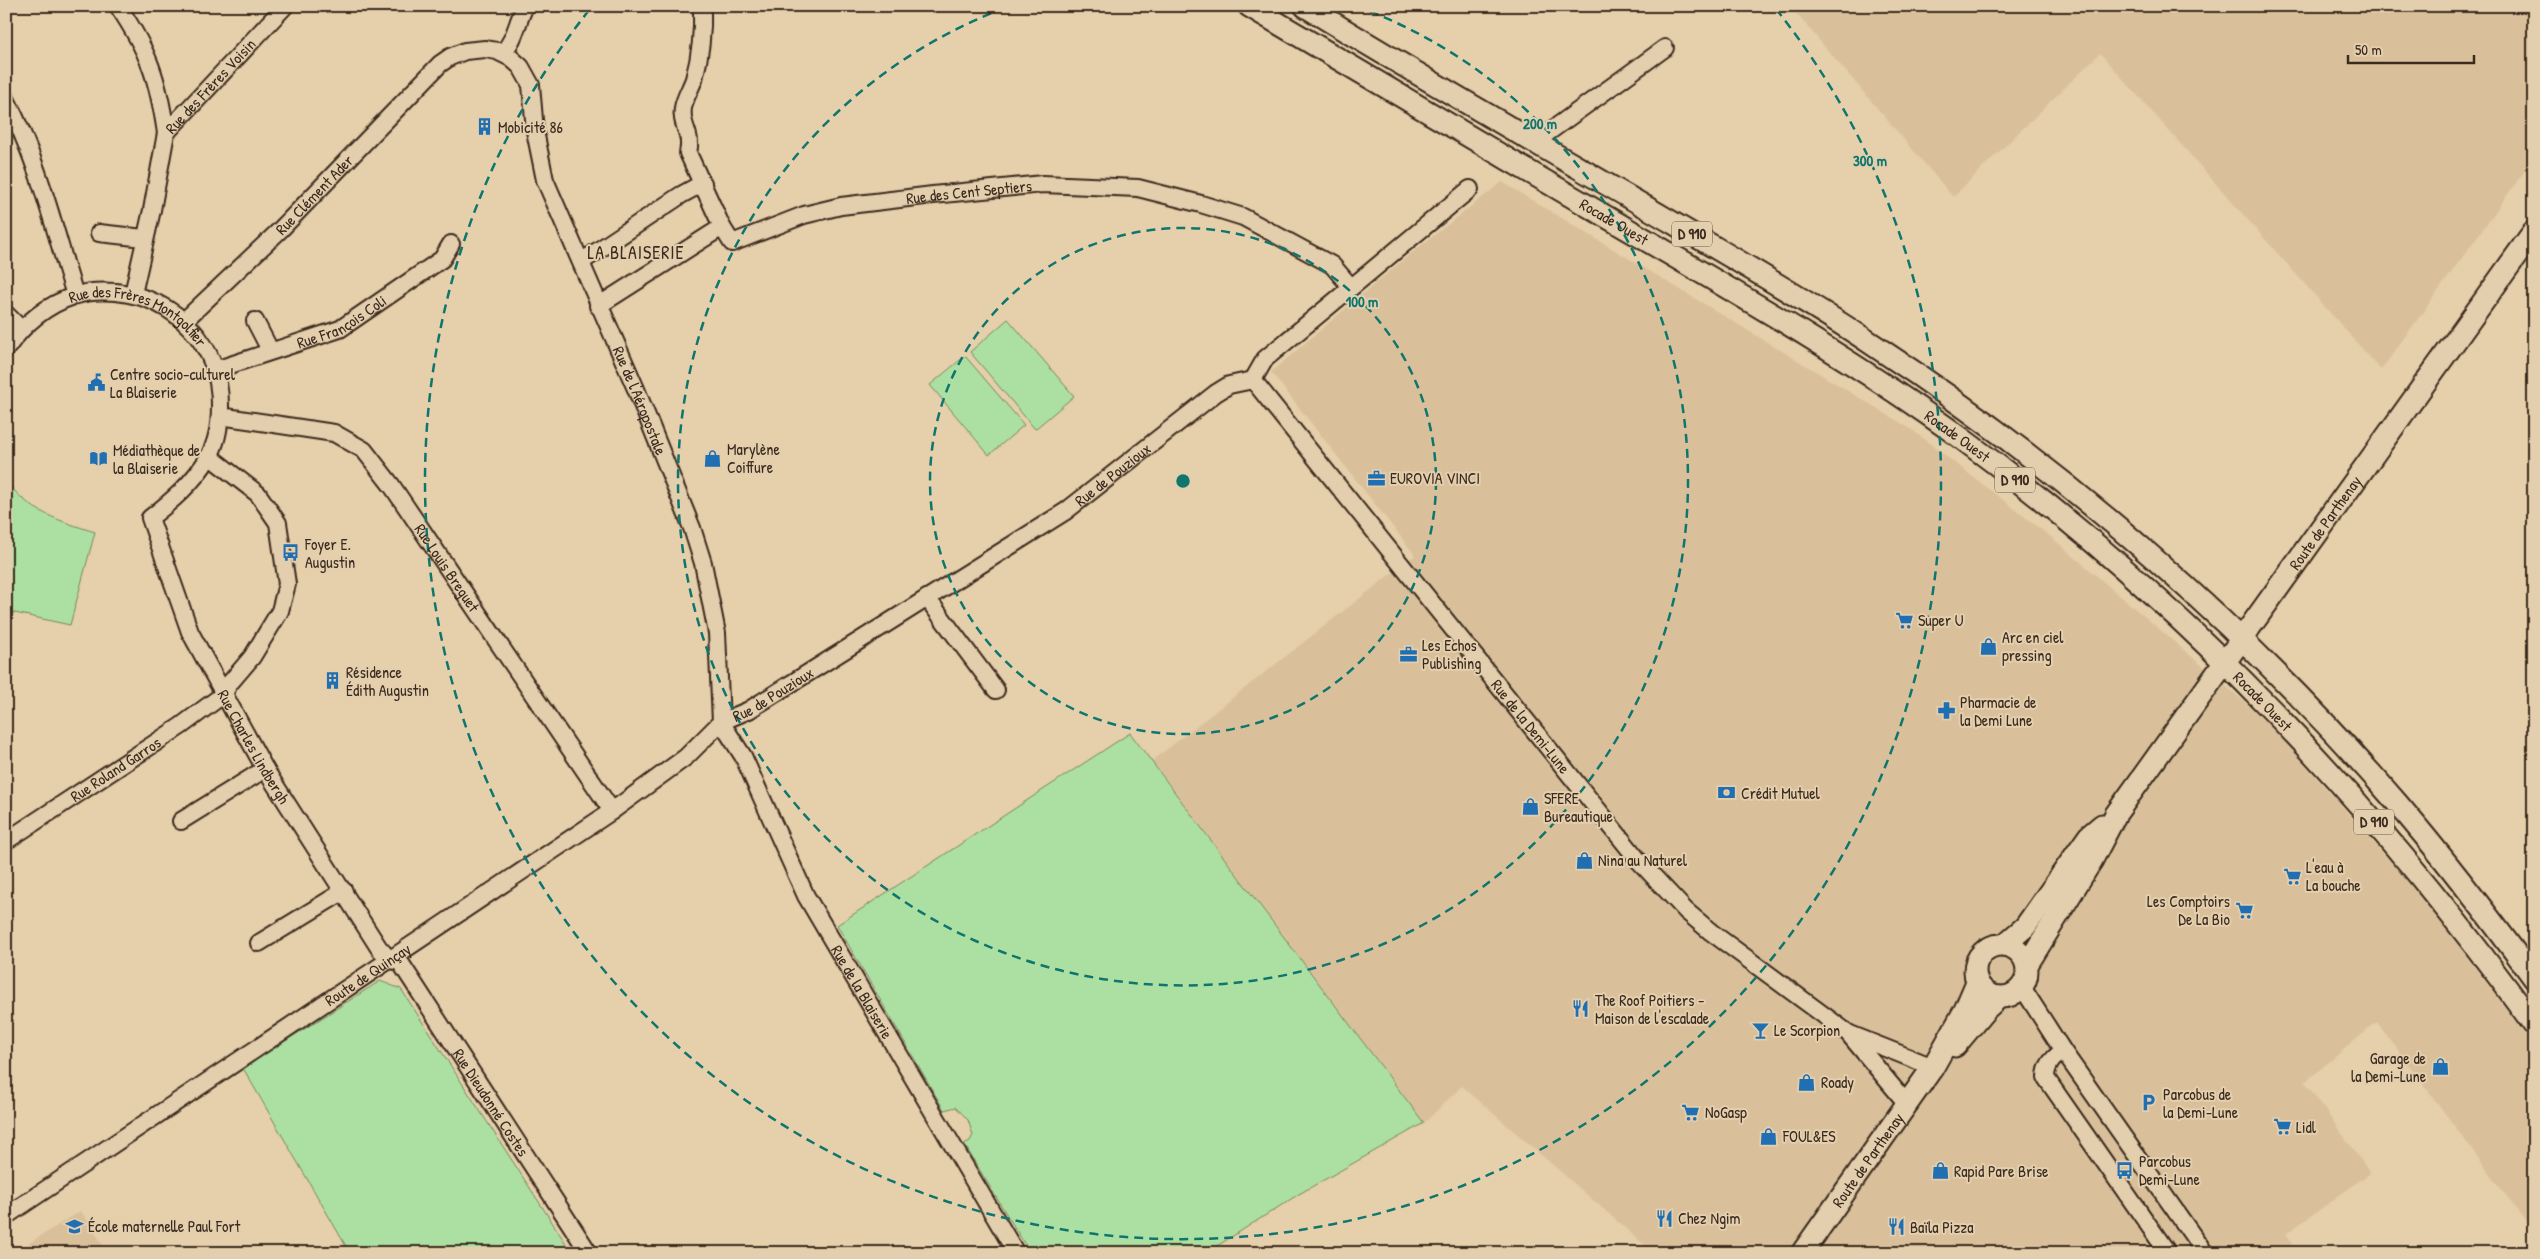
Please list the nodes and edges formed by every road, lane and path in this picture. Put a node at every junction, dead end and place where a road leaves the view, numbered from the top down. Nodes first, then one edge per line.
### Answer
1 (118, 6) edge
2 (285, 6) edge
3 (525, 6) edge
4 (702, 6) edge
5 (1249, 6) edge
6 (1306, 6) edge
7 (1664, 48) dead end
8 (502, 53) junction
9 (6, 99) edge
10 (166, 133) junction
11 (1535, 142) junction
12 (703, 183) junction
13 (1470, 189) dead end
14 (722, 227) junction
15 (2534, 231) edge
16 (99, 233) dead end
17 (144, 238) junction
18 (451, 244) dead end
19 (581, 262) junction
20 (1351, 287) junction
21 (133, 294) junction
22 (75, 295) junction
23 (598, 306) junction
24 (6, 314) edge
25 (184, 320) junction
26 (255, 321) dead end
27 (21, 329) junction
28 (6, 349) edge
29 (270, 350) junction
30 (215, 370) junction
31 (1253, 380) junction
32 (220, 416) junction
33 (209, 456) junction
34 (150, 518) joint
35 (927, 598) junction
36 (2240, 638) junction
37 (2223, 662) junction
38 (996, 690) dead end
39 (224, 694) junction
40 (721, 722) junction
41 (266, 769) junction
42 (612, 811) junction
43 (2116, 814) junction
44 (181, 821) dead end
45 (6, 841) edge
46 (344, 891) junction
47 (259, 943) dead end
48 (2004, 944) junction
49 (390, 960) junction
50 (2027, 965) junction
51 (2534, 978) edge
52 (1977, 982) junction
53 (2022, 987) junction
54 (1999, 997) junction
55 (2534, 1025) edge
56 (1848, 1033) junction
57 (2063, 1051) junction
58 (1933, 1067) junction
59 (1907, 1104) junction
60 (6, 1216) edge
61 (589, 1253) edge
62 (1016, 1253) edge
63 (1802, 1253) edge
64 (2168, 1253) edge
65 (2204, 1253) edge

1 - 10 street
2 - 10 street, Rue des Frères Voisin
3 - 8 street
4 - 12 street
5 - 37 main road, Rocade Ouest / D 910
6 - 11 main road, Rocade Ouest / D 910
7 - 11 street
8 - 19 street, Rue de l'Aéropostale
8 - 25 street, Rue Clément Ader
9 - 22 street
10 - 17 street, Rue des Frères Voisin
11 - 36 main road, Rocade Ouest / D 910
12 - 14 street
12 - 19 street
13 - 20 street
14 - 20 street, Rue des Cent Septiers
14 - 23 street
15 - 36 main road, Route de Parthenay
16 - 17 street
17 - 21 street, Rue des Frères Voisin
18 - 29 street, Rue François Coli
19 - 23 street, Rue de l'Aéropostale
20 - 31 street
21 - 22 street, Rue des Frères Montgolfier
21 - 25 street, Rue des Frères Montgolfier
22 - 27 street, Rue des Frères Montgolfier
23 - 40 street, Rue de l'Aéropostale
24 - 27 street
25 - 30 street, Rue des Frères Montgolfier
26 - 29 street
27 - 28 street, Rue des Frères Montgolfier
29 - 30 street, Rue François Coli
30 - 32 street, Rue des Frères Montgolfier
31 - 35 street, Rue de Pouzioux
31 - 56 street, Rue de la Demi-Lune
32 - 33 street, Rue des Frères Montgolfier
32 - 42 street, Rue Louis Breguet
33 - 34 street, Rue des Frères Montgolfier
33 - 39 street, Rue Roland Garros
34 - 39 street, Rue Charles Lindbergh
35 - 38 street
35 - 40 street, Rue de Pouzioux
36 - 37 main road, Route de Parthenay
36 - 51 main road, D 910
37 - 43 main road, Route de Parthenay
37 - 55 main road, Rocade Ouest / D 910
39 - 41 street, Rue Charles Lindbergh
39 - 45 street, Rue Roland Garros
40 - 42 street, Route de Quinçay
40 - 62 street, Rue de la Blaiserie
41 - 44 street
41 - 46 street, Rue Charles Lindbergh
42 - 49 street, Route de Quinçay
43 - 48 main road, Route de Parthenay
43 - 50 main road, Route de Parthenay
46 - 47 street
46 - 49 street, Rue Charles Lindbergh
48 - 50 main road
48 - 52 main road
49 - 60 street, Route de Quinçay
49 - 61 street, Rue Dieudonné Costes
50 - 53 main road
52 - 54 main road
52 - 58 main road, Route de Parthenay
53 - 54 main road
53 - 57 street
54 - 58 main road, Route de Parthenay
56 - 58 street, Rue de la Demi-Lune
56 - 59 street, Rue de la Demi-Lune
57 - 64 street
57 - 65 street
58 - 59 main road, Route de Parthenay
59 - 63 main road, Route de Parthenay

